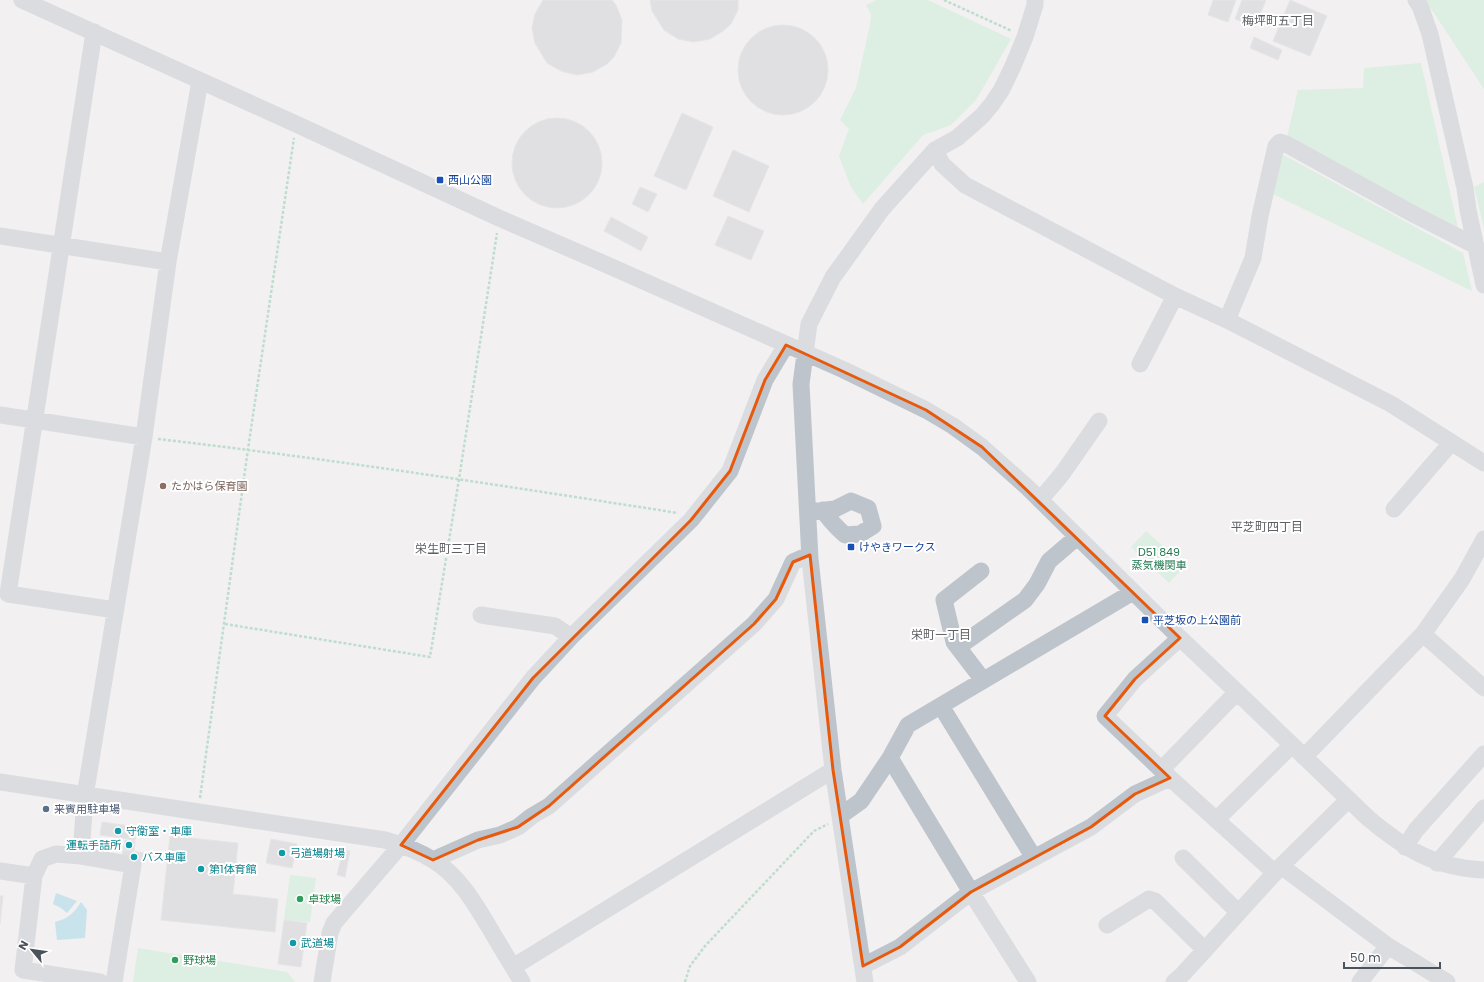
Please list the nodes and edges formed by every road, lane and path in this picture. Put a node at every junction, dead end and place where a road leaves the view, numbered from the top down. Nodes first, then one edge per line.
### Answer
1 (22, 0) edge
2 (944, 0) edge
3 (1035, 0) edge
4 (1416, 0) edge
5 (94, 32) junction
6 (1025, 37) junction
7 (200, 81) junction
8 (296, 124) junction
9 (935, 150) junction
10 (499, 218) junction
11 (0, 236) edge
12 (61, 245) junction
13 (1476, 246) junction
14 (168, 262) junction
15 (1484, 284) edge
16 (1175, 296) junction
17 (1227, 320) junction
18 (786, 345) junction
19 (805, 354) junction
20 (1140, 364) dead end
21 (0, 415) edge
22 (35, 420) junction
23 (1099, 421) dead end
24 (144, 438) junction
25 (1451, 443) junction
26 (248, 449) junction
27 (1484, 463) edge
28 (459, 479) junction
29 (1040, 500) junction
30 (1394, 509) dead end
31 (691, 520) junction
32 (1077, 537) junction
33 (1484, 539) edge
34 (810, 559) junction
35 (982, 571) dead end
36 (1133, 592) junction
37 (115, 610) junction
38 (481, 615) dead end
39 (225, 624) junction
40 (1422, 634) junction
41 (571, 637) junction
42 (1180, 638) junction
43 (958, 646) junction
44 (983, 680) junction
45 (1484, 688) edge
46 (1237, 692) junction
47 (941, 706) junction
48 (1292, 746) junction
49 (1484, 754) edge
50 (1304, 757) junction
51 (890, 758) junction
52 (833, 770) junction
53 (1165, 774) junction
54 (0, 782) edge
55 (85, 796) junction
56 (1348, 800) junction
57 (1484, 808) edge
58 (198, 813) junction
59 (837, 819) junction
60 (1216, 820) junction
61 (401, 845) junction
62 (1405, 847) junction
63 (81, 856) junction
64 (1034, 858) junction
65 (1183, 858) dead end
66 (433, 860) junction
67 (1437, 863) junction
68 (1278, 869) junction
69 (1484, 870) edge
70 (0, 871) edge
71 (34, 876) junction
72 (971, 892) junction
73 (1238, 912) junction
74 (1107, 925) dead end
75 (1388, 946) junction
76 (1205, 950) junction
77 (513, 967) junction
78 (864, 974) edge
79 (1182, 979) edge
80 (100, 982) edge
81 (114, 982) edge
82 (322, 982) edge
83 (522, 982) edge
84 (685, 982) edge
85 (1028, 982) edge
86 (1360, 982) edge
87 (1447, 982) edge

1 - 5 street
2 - 6 path
3 - 6 street
4 - 13 street
5 - 7 street
5 - 12 street
6 - 9 street
7 - 8 street
7 - 14 street
8 - 10 street
8 - 26 path
9 - 16 street
9 - 19 street
10 - 18 street
10 - 28 path
11 - 12 street
12 - 14 street
12 - 22 street
13 - 15 street
13 - 17 street
14 - 24 street
16 - 17 street
16 - 20 street
17 - 25 street
18 - 19 street
18 - 31 street
19 - 29 street
19 - 34 street
21 - 22 street
22 - 24 street
22 - 37 street
23 - 29 street
24 - 26 path
24 - 37 street
25 - 27 street
25 - 30 street
26 - 28 path
26 - 39 path
28 - 31 path
28 - 39 path
29 - 32 street
31 - 41 street
32 - 36 street
32 - 43 street
33 - 40 street
34 - 52 street
34 - 66 street
35 - 43 street
36 - 42 street
36 - 44 street
37 - 55 street
38 - 41 street
39 - 58 path
40 - 45 street
40 - 50 street
41 - 61 street
42 - 46 street
42 - 53 street
43 - 44 street
44 - 47 street
46 - 48 street
46 - 53 street
47 - 51 street
47 - 64 street
48 - 50 street
48 - 60 street
49 - 62 street
50 - 56 street
51 - 59 street
51 - 72 street
52 - 59 street
52 - 77 street
53 - 60 street
53 - 64 street
54 - 55 street
55 - 58 street
55 - 63 street
56 - 62 street
56 - 68 street
57 - 67 street
58 - 61 street
59 - 78 street
59 - 84 path
60 - 68 street
61 - 66 street
61 - 82 street
62 - 67 street
63 - 71 street
63 - 81 street
64 - 72 street
65 - 73 street
66 - 77 street
67 - 69 street
68 - 73 street
68 - 75 street
70 - 71 street
71 - 80 street
72 - 78 street
72 - 85 street
73 - 76 street
74 - 76 street
75 - 86 street
75 - 87 street
76 - 79 street
77 - 83 street

